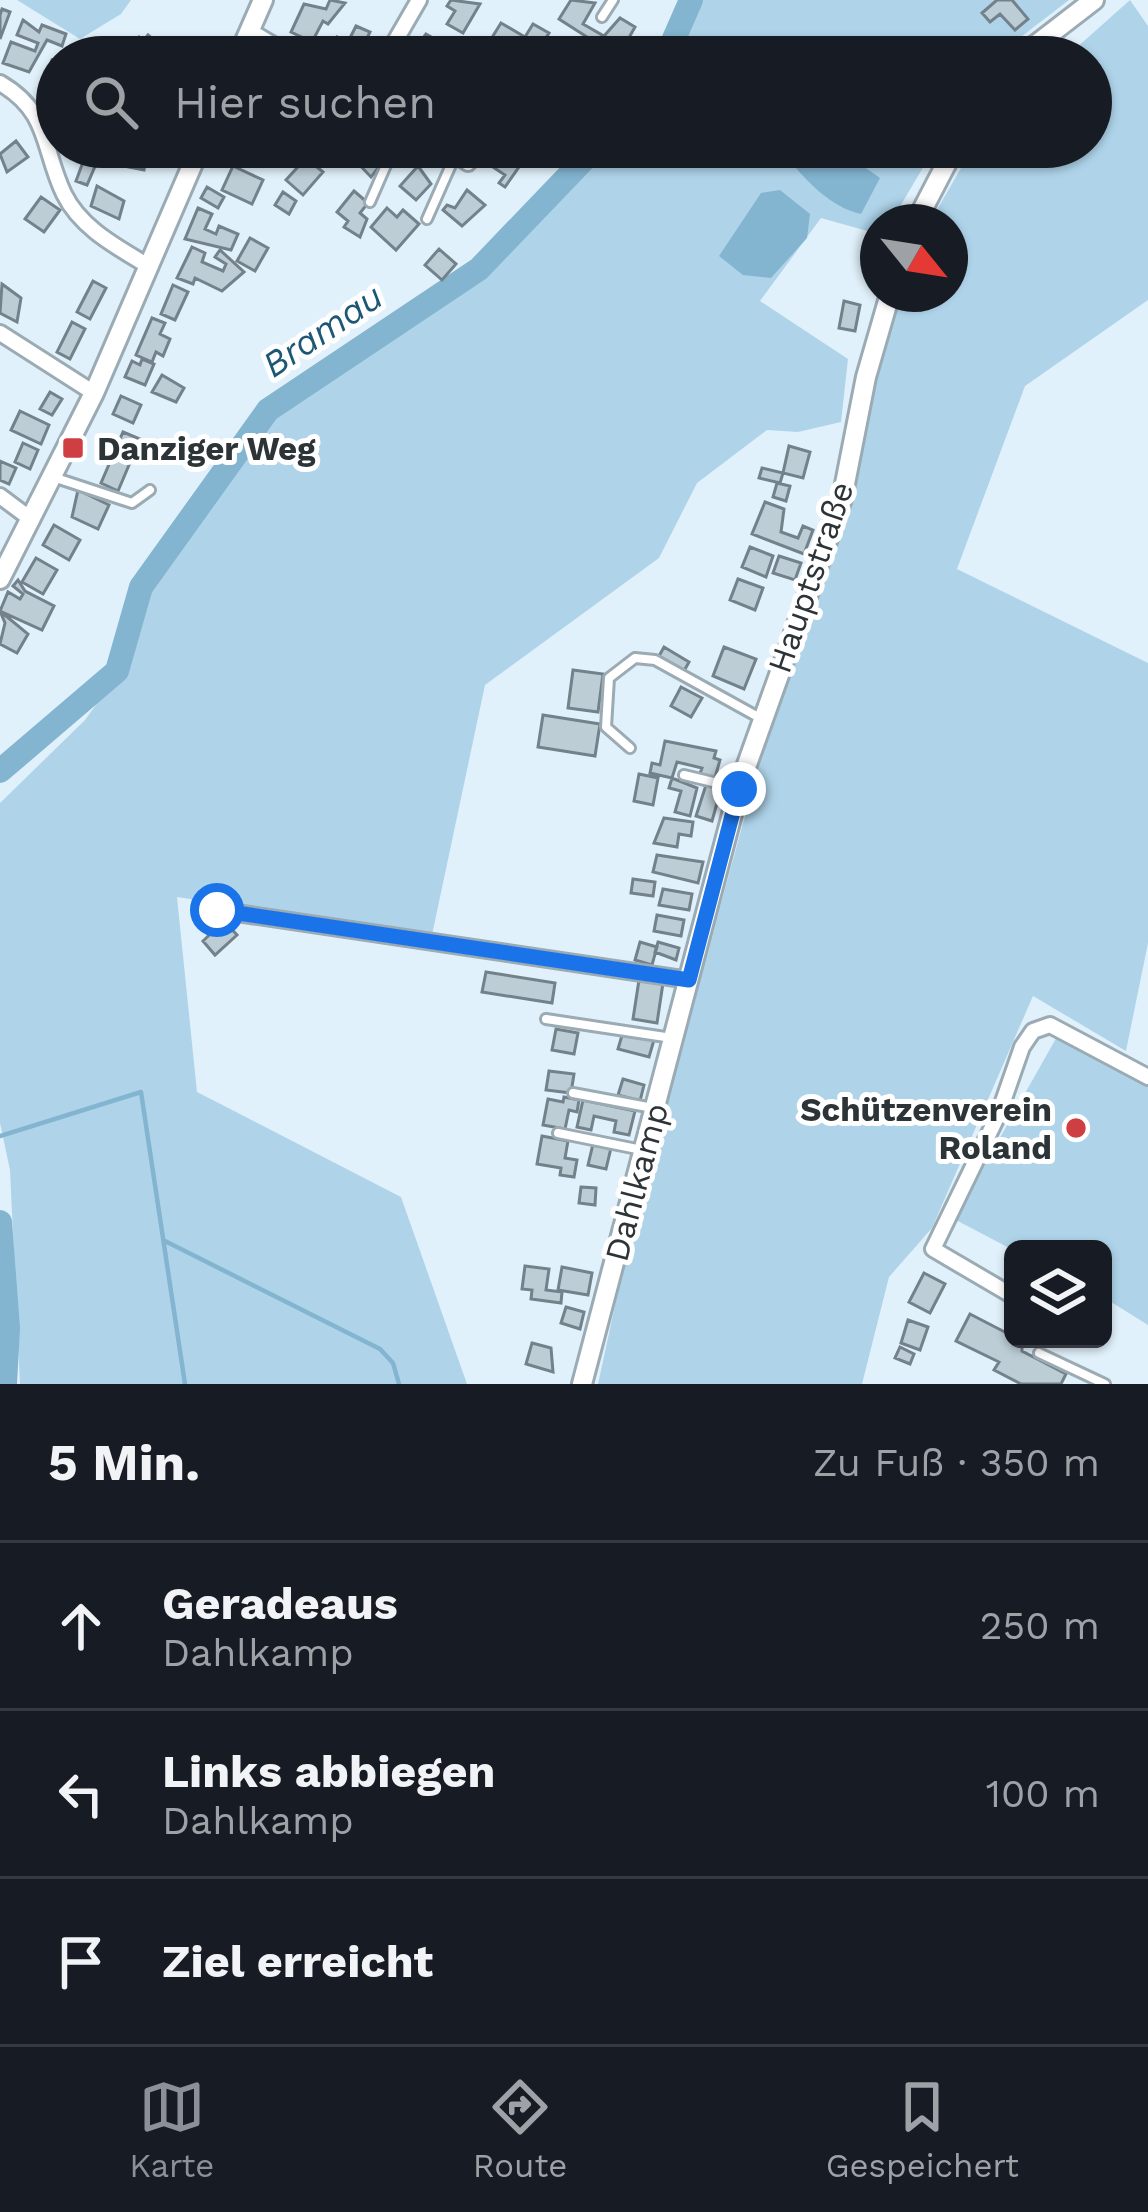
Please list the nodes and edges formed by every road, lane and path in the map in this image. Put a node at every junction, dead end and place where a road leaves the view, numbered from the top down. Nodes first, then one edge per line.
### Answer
1 (263, 0) edge
2 (419, 0) edge
3 (613, 0) edge
4 (1094, 0) edge
5 (602, 17) dead end
6 (250, 31) junction
7 (248, 36) edge
8 (258, 36) edge
9 (398, 36) edge
10 (1048, 36) edge
11 (0, 83) edge
12 (36, 117) edge
13 (56, 168) edge
14 (191, 168) edge
15 (385, 168) edge
16 (444, 168) edge
17 (944, 168) edge
18 (370, 202) dead end
19 (925, 204) edge
20 (427, 219) dead end
21 (150, 267) junction
22 (885, 312) edge
23 (0, 333) edge
24 (94, 393) junction
25 (54, 477) junction
26 (150, 490) dead end
27 (0, 496) edge
28 (32, 520) junction
29 (0, 579) edge
30 (760, 718) junction
31 (630, 748) dead end
32 (684, 775) dead end
33 (739, 789) junction
34 (217, 910) dead end
35 (689, 980) junction
36 (546, 1019) dead end
37 (674, 1038) junction
38 (1148, 1077) edge
39 (573, 1093) dead end
40 (655, 1109) junction
41 (558, 1133) dead end
42 (644, 1150) junction
43 (1004, 1291) edge
44 (1039, 1353) dead end
45 (1079, 1372) junction
46 (582, 1384) edge
47 (1076, 1384) edge
48 (1105, 1384) edge

1 - 6 street
2 - 9 street
3 - 5 lane
4 - 10 street
6 - 7 street
6 - 8 street
11 - 12 street
13 - 21 street
14 - 21 street
15 - 18 lane
16 - 20 lane
17 - 19 street
21 - 24 street
22 - 30 street, Hauptstraße
23 - 24 street
24 - 25 street
25 - 26 lane
25 - 28 street
27 - 28 street
28 - 29 street
30 - 31 lane
30 - 33 street, Dahlkamp
32 - 33 lane
33 - 35 street, Dahlkamp
34 - 35 street
35 - 37 street, Dahlkamp
36 - 37 lane
37 - 40 street, Dahlkamp
38 - 43 street
39 - 40 lane
40 - 42 street, Dahlkamp
41 - 42 lane
42 - 46 street, Dahlkamp
44 - 45 lane
45 - 47 lane
45 - 48 lane

